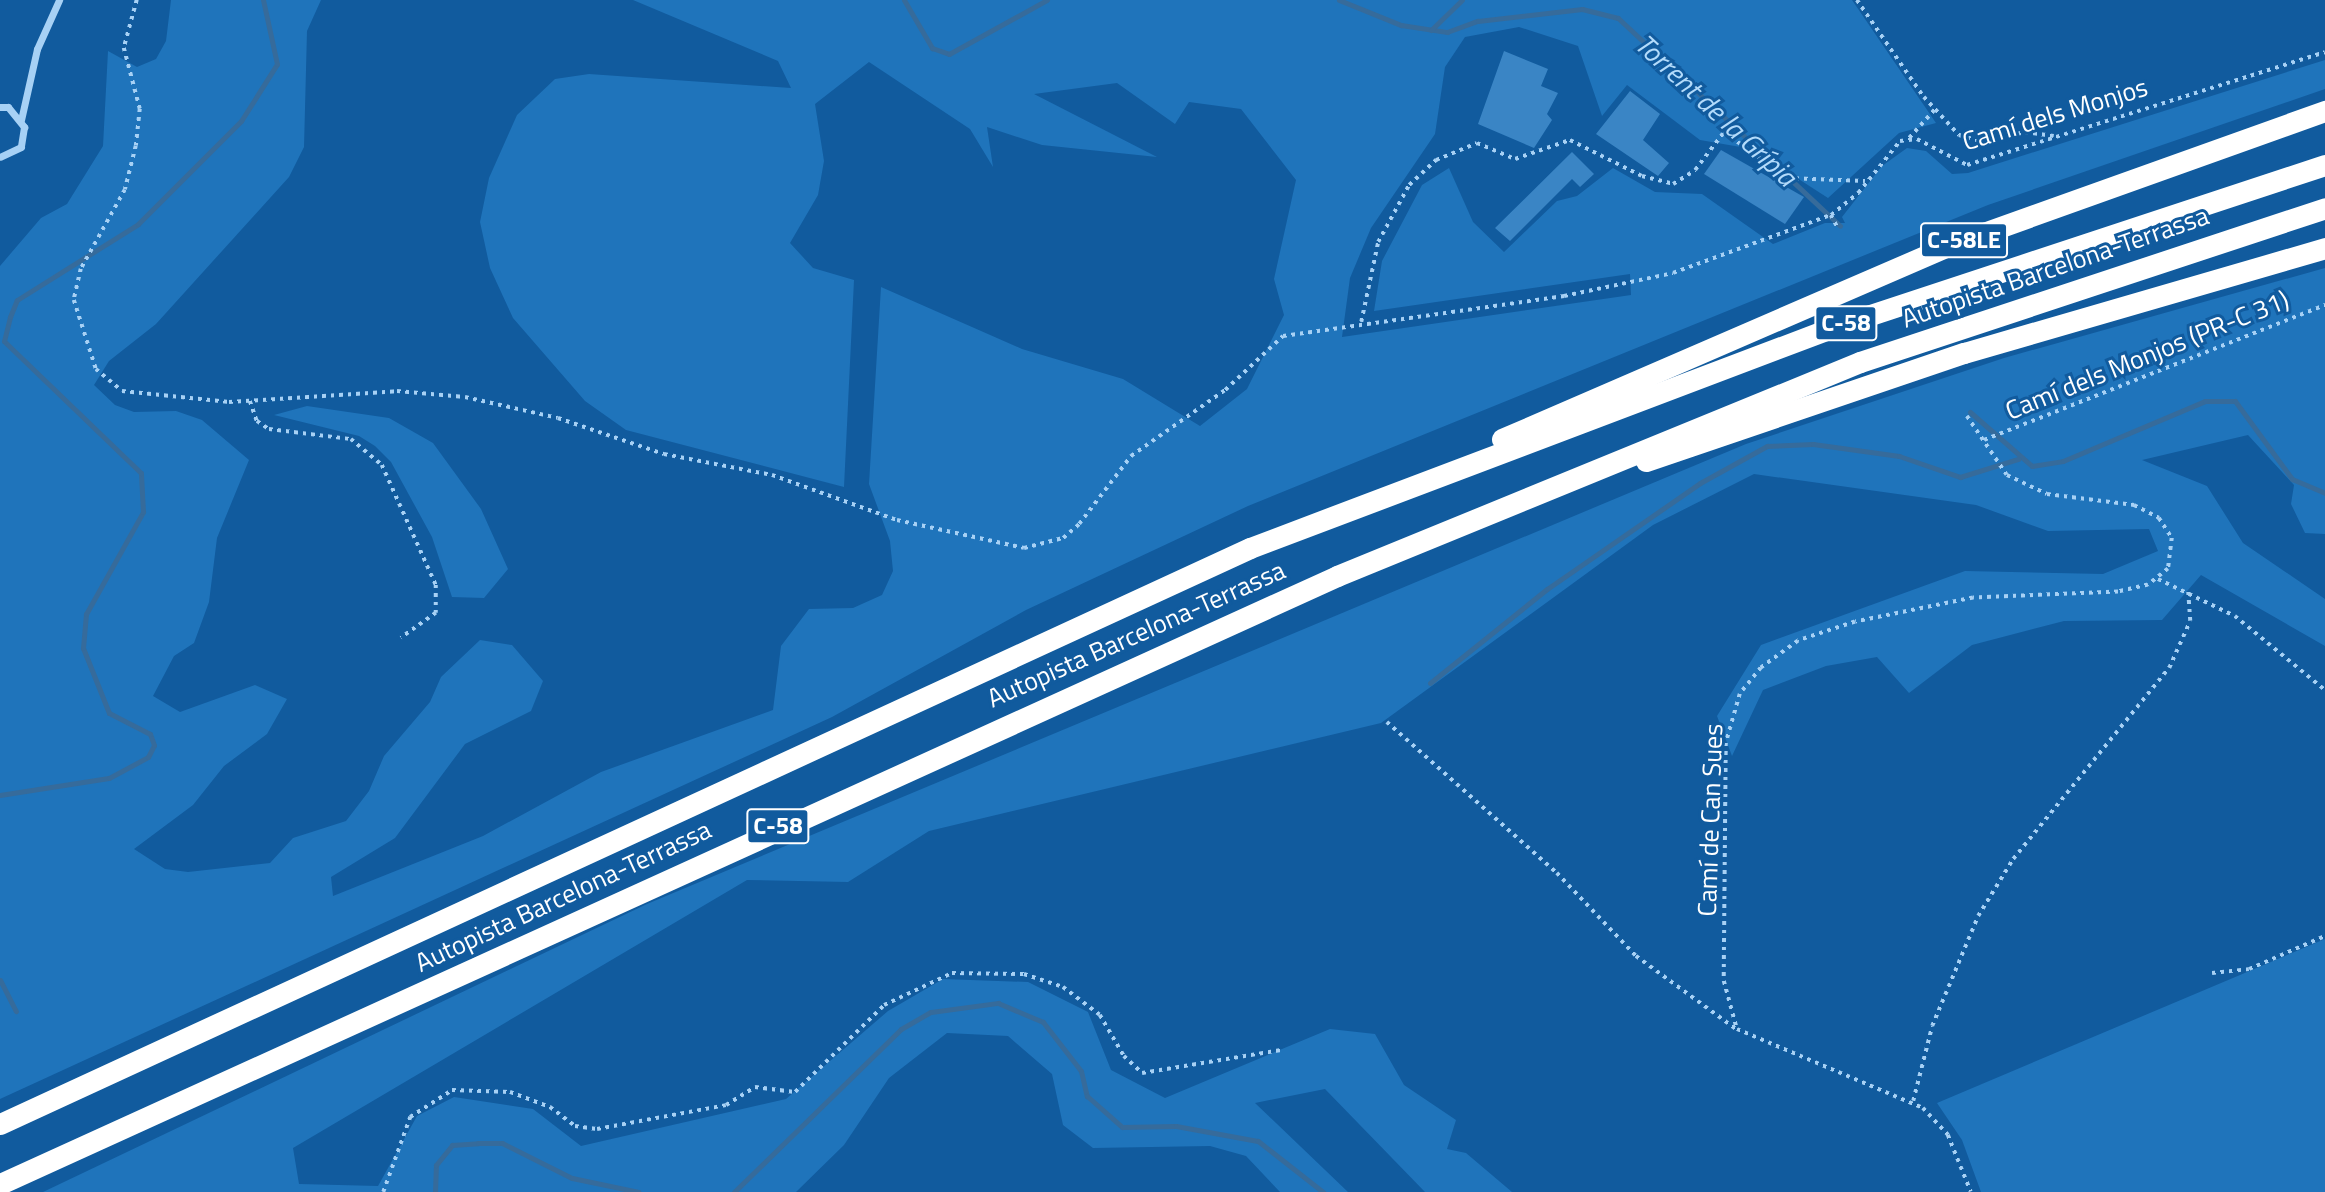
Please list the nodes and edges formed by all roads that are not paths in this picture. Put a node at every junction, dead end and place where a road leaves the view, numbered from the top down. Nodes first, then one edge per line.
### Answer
1 (59, 0) edge
2 (3, 106) edge
3 (2325, 111) edge
4 (21, 120) junction
5 (0, 156) edge
6 (2325, 165) edge
7 (2325, 208) edge
8 (2325, 248) edge
9 (1373, 499) junction
10 (1511, 505) junction
11 (0, 1124) edge
12 (52, 1162) junction
13 (0, 1184) edge
14 (4, 1192) edge

1 - 4 street
2 - 4 street
3 - 9 highway, C-58LE
4 - 5 street
6 - 9 highway, Autopista Barcelona-Terrassa / C-58
7 - 10 highway, Autopista Barcelona-Terrassa / C-58
8 - 10 highway
9 - 11 highway, Autopista Barcelona-Terrassa / C-58
10 - 12 highway, Autopista Barcelona-Terrassa / C-58
12 - 13 highway, Autopista Barcelona-Terrassa / C-58
12 - 14 highway

